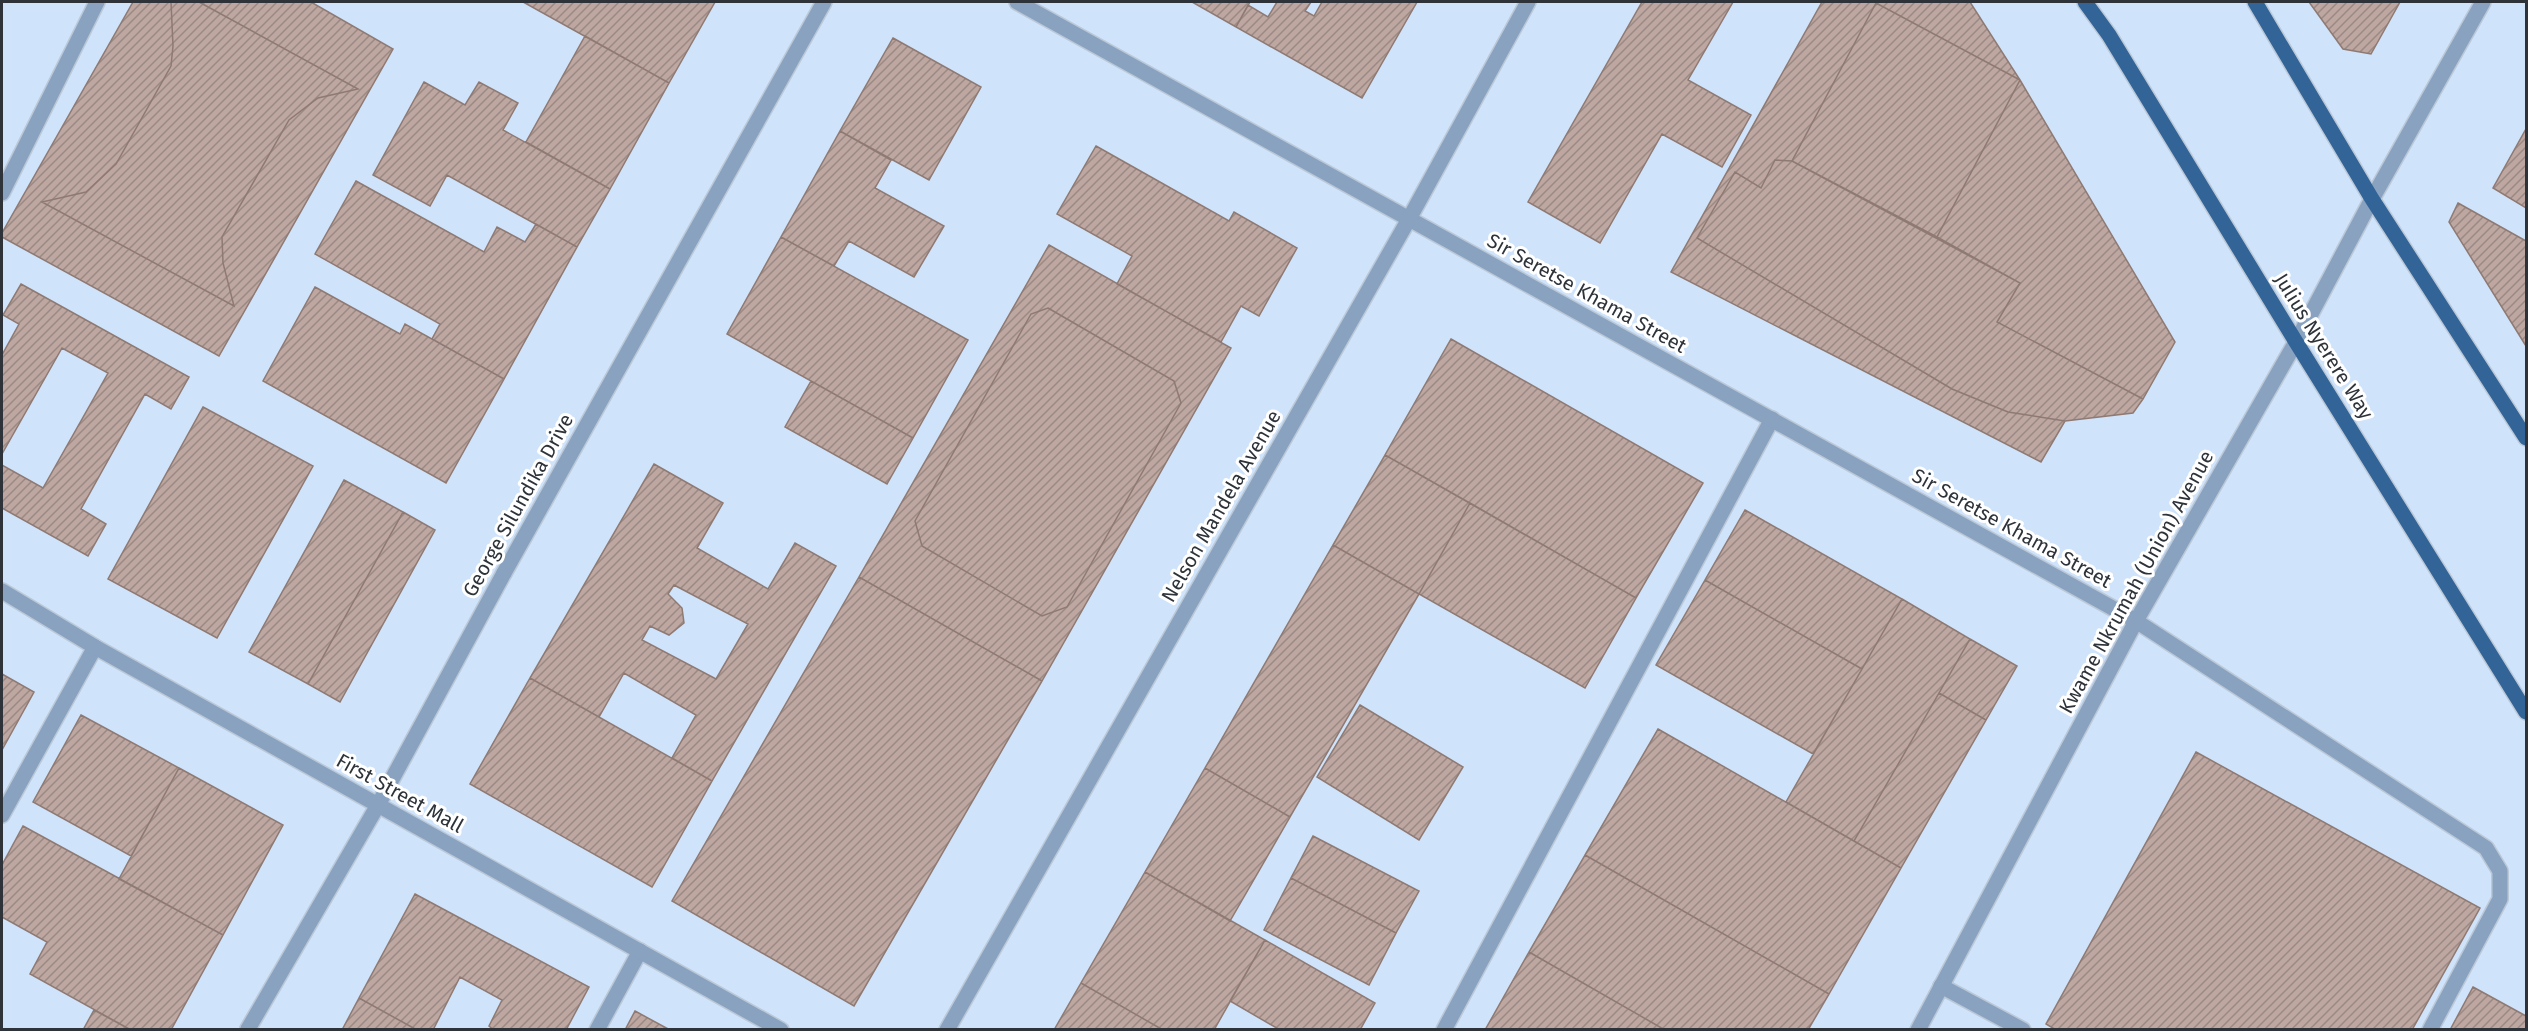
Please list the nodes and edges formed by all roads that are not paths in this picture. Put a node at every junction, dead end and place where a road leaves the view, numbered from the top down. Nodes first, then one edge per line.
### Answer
1 (98, 2) edge
2 (824, 2) edge
3 (1017, 2) edge
4 (1528, 2) edge
5 (2085, 2) edge
6 (2255, 2) edge
7 (2483, 2) edge
8 (2, 193) edge
9 (2372, 199) junction
10 (1409, 219) junction
11 (2296, 342) junction
12 (1772, 419) junction
13 (2526, 438) edge
14 (2, 591) edge
15 (2136, 621) junction
16 (95, 647) junction
17 (2526, 712) edge
18 (378, 805) junction
19 (2, 815) edge
20 (640, 951) junction
21 (1941, 986) junction
22 (248, 1029) edge
23 (597, 1029) edge
24 (781, 1029) edge
25 (947, 1029) edge
26 (1444, 1029) edge
27 (1918, 1029) edge
28 (2023, 1029) edge
29 (2430, 1029) edge

1 - 8 street
2 - 18 street, George Silundika Drive
3 - 10 street, Sir Seretse Khama Street
4 - 10 street, Nelson Mandela Avenue
5 - 11 main road, Julius Nyerere Way
6 - 9 main road
7 - 9 street, Kwame Nkrumah (Union) Avenue
9 - 11 street, Kwame Nkrumah (Union) Avenue
9 - 13 main road
10 - 12 street, Sir Seretse Khama Street
10 - 25 street, Nelson Mandela Avenue
11 - 15 street, Kwame Nkrumah (Union) Avenue
11 - 17 main road, Julius Nyerere Way
12 - 15 street, Sir Seretse Khama Street
12 - 26 street
14 - 16 street, First Street Mall
15 - 21 street, Kwame Nkrumah (Union) Avenue
15 - 29 street, Sir Seretse Khama Street
16 - 18 street, First Street Mall
16 - 19 street
18 - 20 street, First Street Mall
18 - 22 street, George Silundika Drive
20 - 23 street
20 - 24 street, First Street Mall
21 - 27 street, Kwame Nkrumah (Union) Avenue
21 - 28 street

